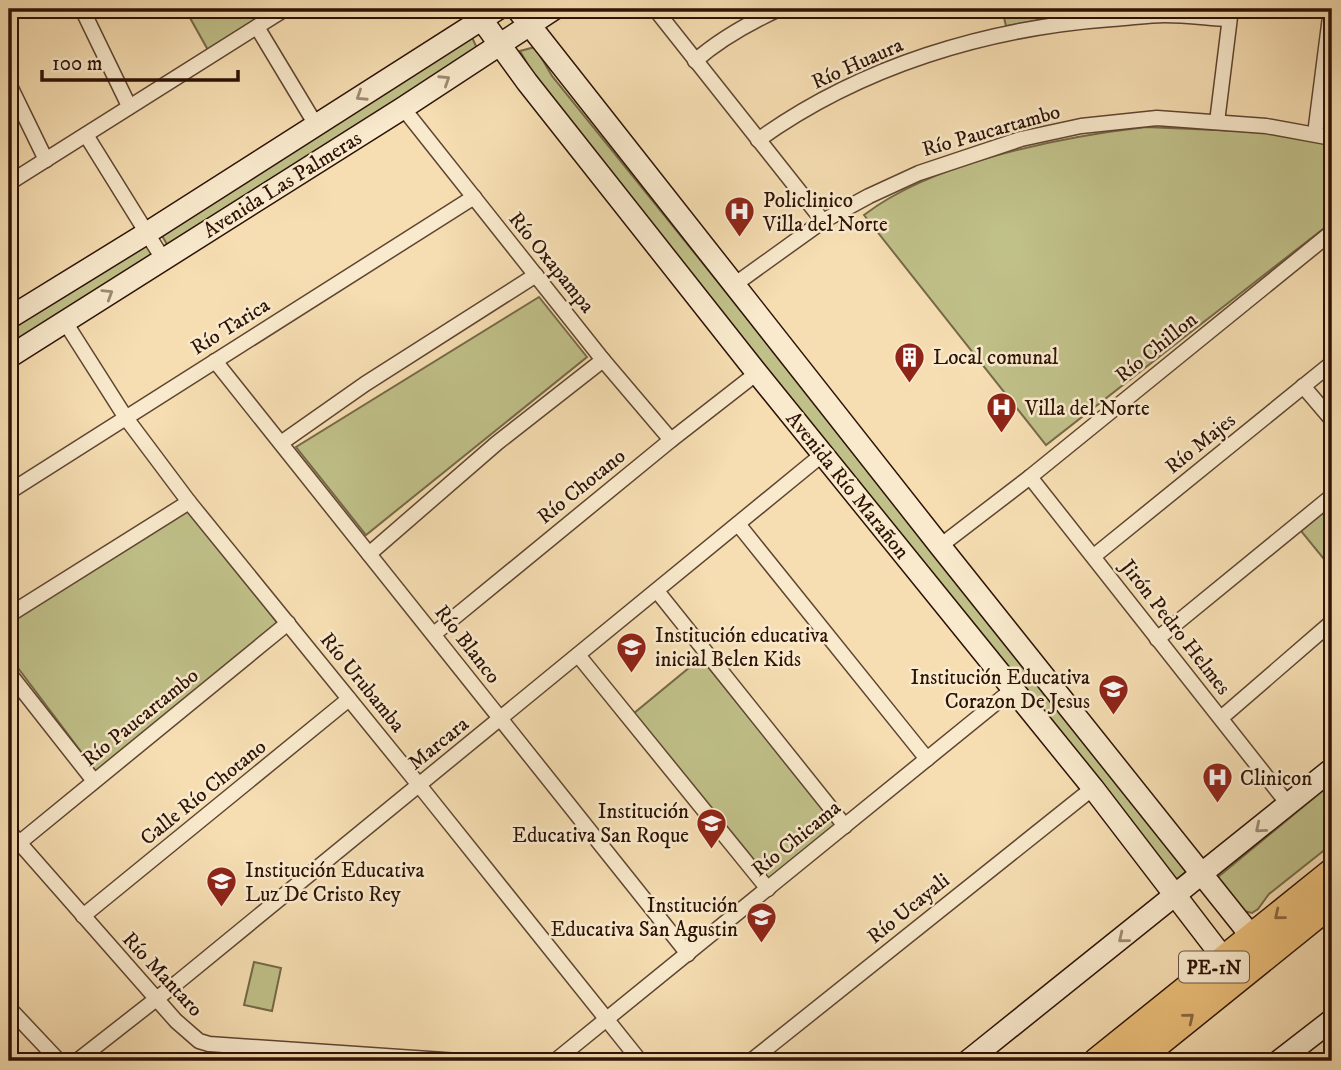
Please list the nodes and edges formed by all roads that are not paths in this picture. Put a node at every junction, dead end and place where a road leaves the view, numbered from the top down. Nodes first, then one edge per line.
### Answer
1 (82, 9) edge
2 (285, 9) edge
3 (554, 9) edge
4 (655, 9) edge
5 (779, 9) edge
6 (1331, 9) edge
7 (484, 12) edge
8 (1230, 14) edge
9 (523, 17) edge
10 (257, 27) junction
11 (1330, 33) edge
12 (498, 45) junction
13 (695, 61) junction
14 (9, 84) edge
15 (129, 106) junction
16 (403, 108) junction
17 (1217, 122) junction
18 (316, 125) junction
19 (1315, 134) junction
20 (86, 135) junction
21 (1332, 138) edge
22 (758, 140) junction
23 (46, 160) junction
24 (9, 183) edge
25 (474, 197) junction
26 (823, 221) junction
27 (1332, 232) edge
28 (147, 233) junction
29 (163, 259) junction
30 (536, 275) junction
31 (734, 285) junction
32 (9, 318) edge
33 (65, 322) junction
34 (9, 357) edge
35 (215, 360) junction
36 (603, 360) junction
37 (1332, 363) edge
38 (757, 373) junction
39 (1303, 386) junction
40 (126, 418) junction
41 (1332, 420) edge
42 (671, 440) junction
43 (281, 443) junction
44 (823, 454) junction
45 (1030, 477) junction
46 (9, 492) edge
47 (1332, 496) edge
48 (189, 502) junction
49 (738, 524) junction
50 (940, 546) junction
51 (369, 554) junction
52 (1094, 556) junction
53 (656, 591) junction
54 (9, 615) edge
55 (1332, 622) edge
56 (288, 623) junction
57 (434, 634) junction
58 (1157, 639) junction
59 (578, 655) junction
60 (9, 673) edge
61 (1013, 690) junction
62 (349, 699) junction
63 (1221, 718) junction
64 (500, 719) junction
65 (927, 760) junction
66 (1332, 769) edge
67 (94, 781) junction
68 (419, 785) junction
69 (1093, 788) junction
70 (1289, 804) junction
71 (845, 825) junction
72 (9, 831) edge
73 (19, 843) junction
74 (1332, 872) edge
75 (1202, 875) junction
76 (768, 889) junction
77 (1177, 896) junction
78 (1332, 903) edge
79 (83, 916) junction
80 (1252, 937) junction
81 (688, 954) junction
82 (1224, 959) junction
83 (156, 1000) junction
84 (9, 1008) edge
85 (1332, 1020) edge
86 (607, 1021) junction
87 (59, 1061) edge
88 (77, 1061) edge
89 (459, 1061) edge
90 (555, 1061) edge
91 (640, 1061) edge
92 (751, 1061) edge
93 (968, 1061) edge
94 (1097, 1061) edge
95 (1136, 1061) edge
96 (1279, 1061) edge

1 - 15 street
2 - 10 street
3 - 9 street, Avenida Las Palmeras
4 - 13 street
5 - 13 street
6 - 11 street
7 - 12 street, Avenida Río Marañon
7 -> 18 street, Avenida Las Palmeras
8 - 17 street
8 - 22 street, Río Huaura
9 - 12 street, Avenida Las Palmeras
9 - 31 street, Avenida Río Marañon
10 - 15 street
10 - 18 street
11 - 19 street
16 -> 12 street, Avenida Las Palmeras
12 - 38 street, Avenida Río Marañon
13 - 22 street
14 - 23 street
15 - 20 street
16 - 25 street, Río Oxapampa
16 - 29 street, Avenida Las Palmeras
17 - 19 street, Río Paucartambo
17 - 26 street, Río Paucartambo
18 - 28 street, Avenida Las Palmeras
19 - 21 street, Río Paucartambo
20 - 23 street
20 - 28 street
22 - 26 street
23 - 24 street
25 - 30 street, Río Oxapampa
25 - 35 street, Río Tarica
26 - 31 street, Río Paucartambo
27 - 45 street, Río Chillon
28 - 29 street
28 - 32 street, Avenida Las Palmeras
33 -> 29 street, Avenida Las Palmeras
30 - 36 street, Río Oxapampa
30 - 43 street
31 - 50 street, Avenida Río Marañon
33 - 34 street, Avenida Las Palmeras
33 - 40 street, Río Urubamba
35 - 40 street, Río Tarica
35 - 43 street, Río Blanco
36 - 42 street, Río Oxapampa
36 - 51 street
37 - 39 street, Río Majes
38 - 42 street, Río Chotano
38 - 44 street, Avenida Río Marañon
39 - 41 street
39 - 52 street, Río Majes
40 - 46 street, Río Tarica
40 - 48 street, Río Urubamba
42 - 57 street, Río Chotano
43 - 51 street, Río Blanco
44 - 49 street, Marcara
44 - 61 street, Avenida Río Marañon
45 - 50 street, Río Chillon
45 - 52 street, Jirón Pedro Helmes
47 - 58 street
48 - 54 street
48 - 56 street, Río Urubamba
49 - 53 street, Marcara
49 - 65 street
50 - 75 street, Avenida Río Marañon
51 - 57 street, Río Blanco
52 - 58 street, Jirón Pedro Helmes
53 - 59 street, Marcara
53 - 71 street
55 - 63 street
56 - 62 street, Río Urubamba
56 - 67 street, Río Paucartambo
57 - 64 street, Río Blanco
58 - 63 street, Jirón Pedro Helmes
59 - 64 street, Marcara
59 - 76 street
60 - 67 street
61 - 65 street, Río Chicama
61 - 69 street, Avenida Río Marañon
62 - 68 street, Río Urubamba
62 - 79 street, Calle Río Chotano
63 - 70 street, Jirón Pedro Helmes
64 - 68 street, Marcara
64 - 81 street, Río Blanco
65 - 71 street, Río Chicama
66 - 70 street
67 - 73 street, Río Paucartambo
68 - 83 street, Marcara
68 - 86 street, Río Urubamba
69 - 77 street, Avenida Río Marañon
69 - 92 street, Río Ucayali
70 -> 75 street
71 - 76 street, Río Chicama
72 - 73 street, Río Mantaro
73 - 79 street, Río Mantaro
74 -> 80 highway, PE-1N
75 - 77 street
75 - 80 street, Avenida Río Marañon
76 - 81 street, Río Chicama
77 - 82 street, Avenida Río Marañon
77 -> 93 street
95 -> 78 highway, PE-1N
79 - 83 street, Río Mantaro
80 - 82 highway, PE-1N
81 - 86 street, Río Chicama
82 - 94 highway, PE-1N
83 - 88 street, Marcara
83 - 89 street, Río Mantaro
84 - 87 street
85 - 96 street
86 - 90 street
86 - 91 street, Río Urubamba

